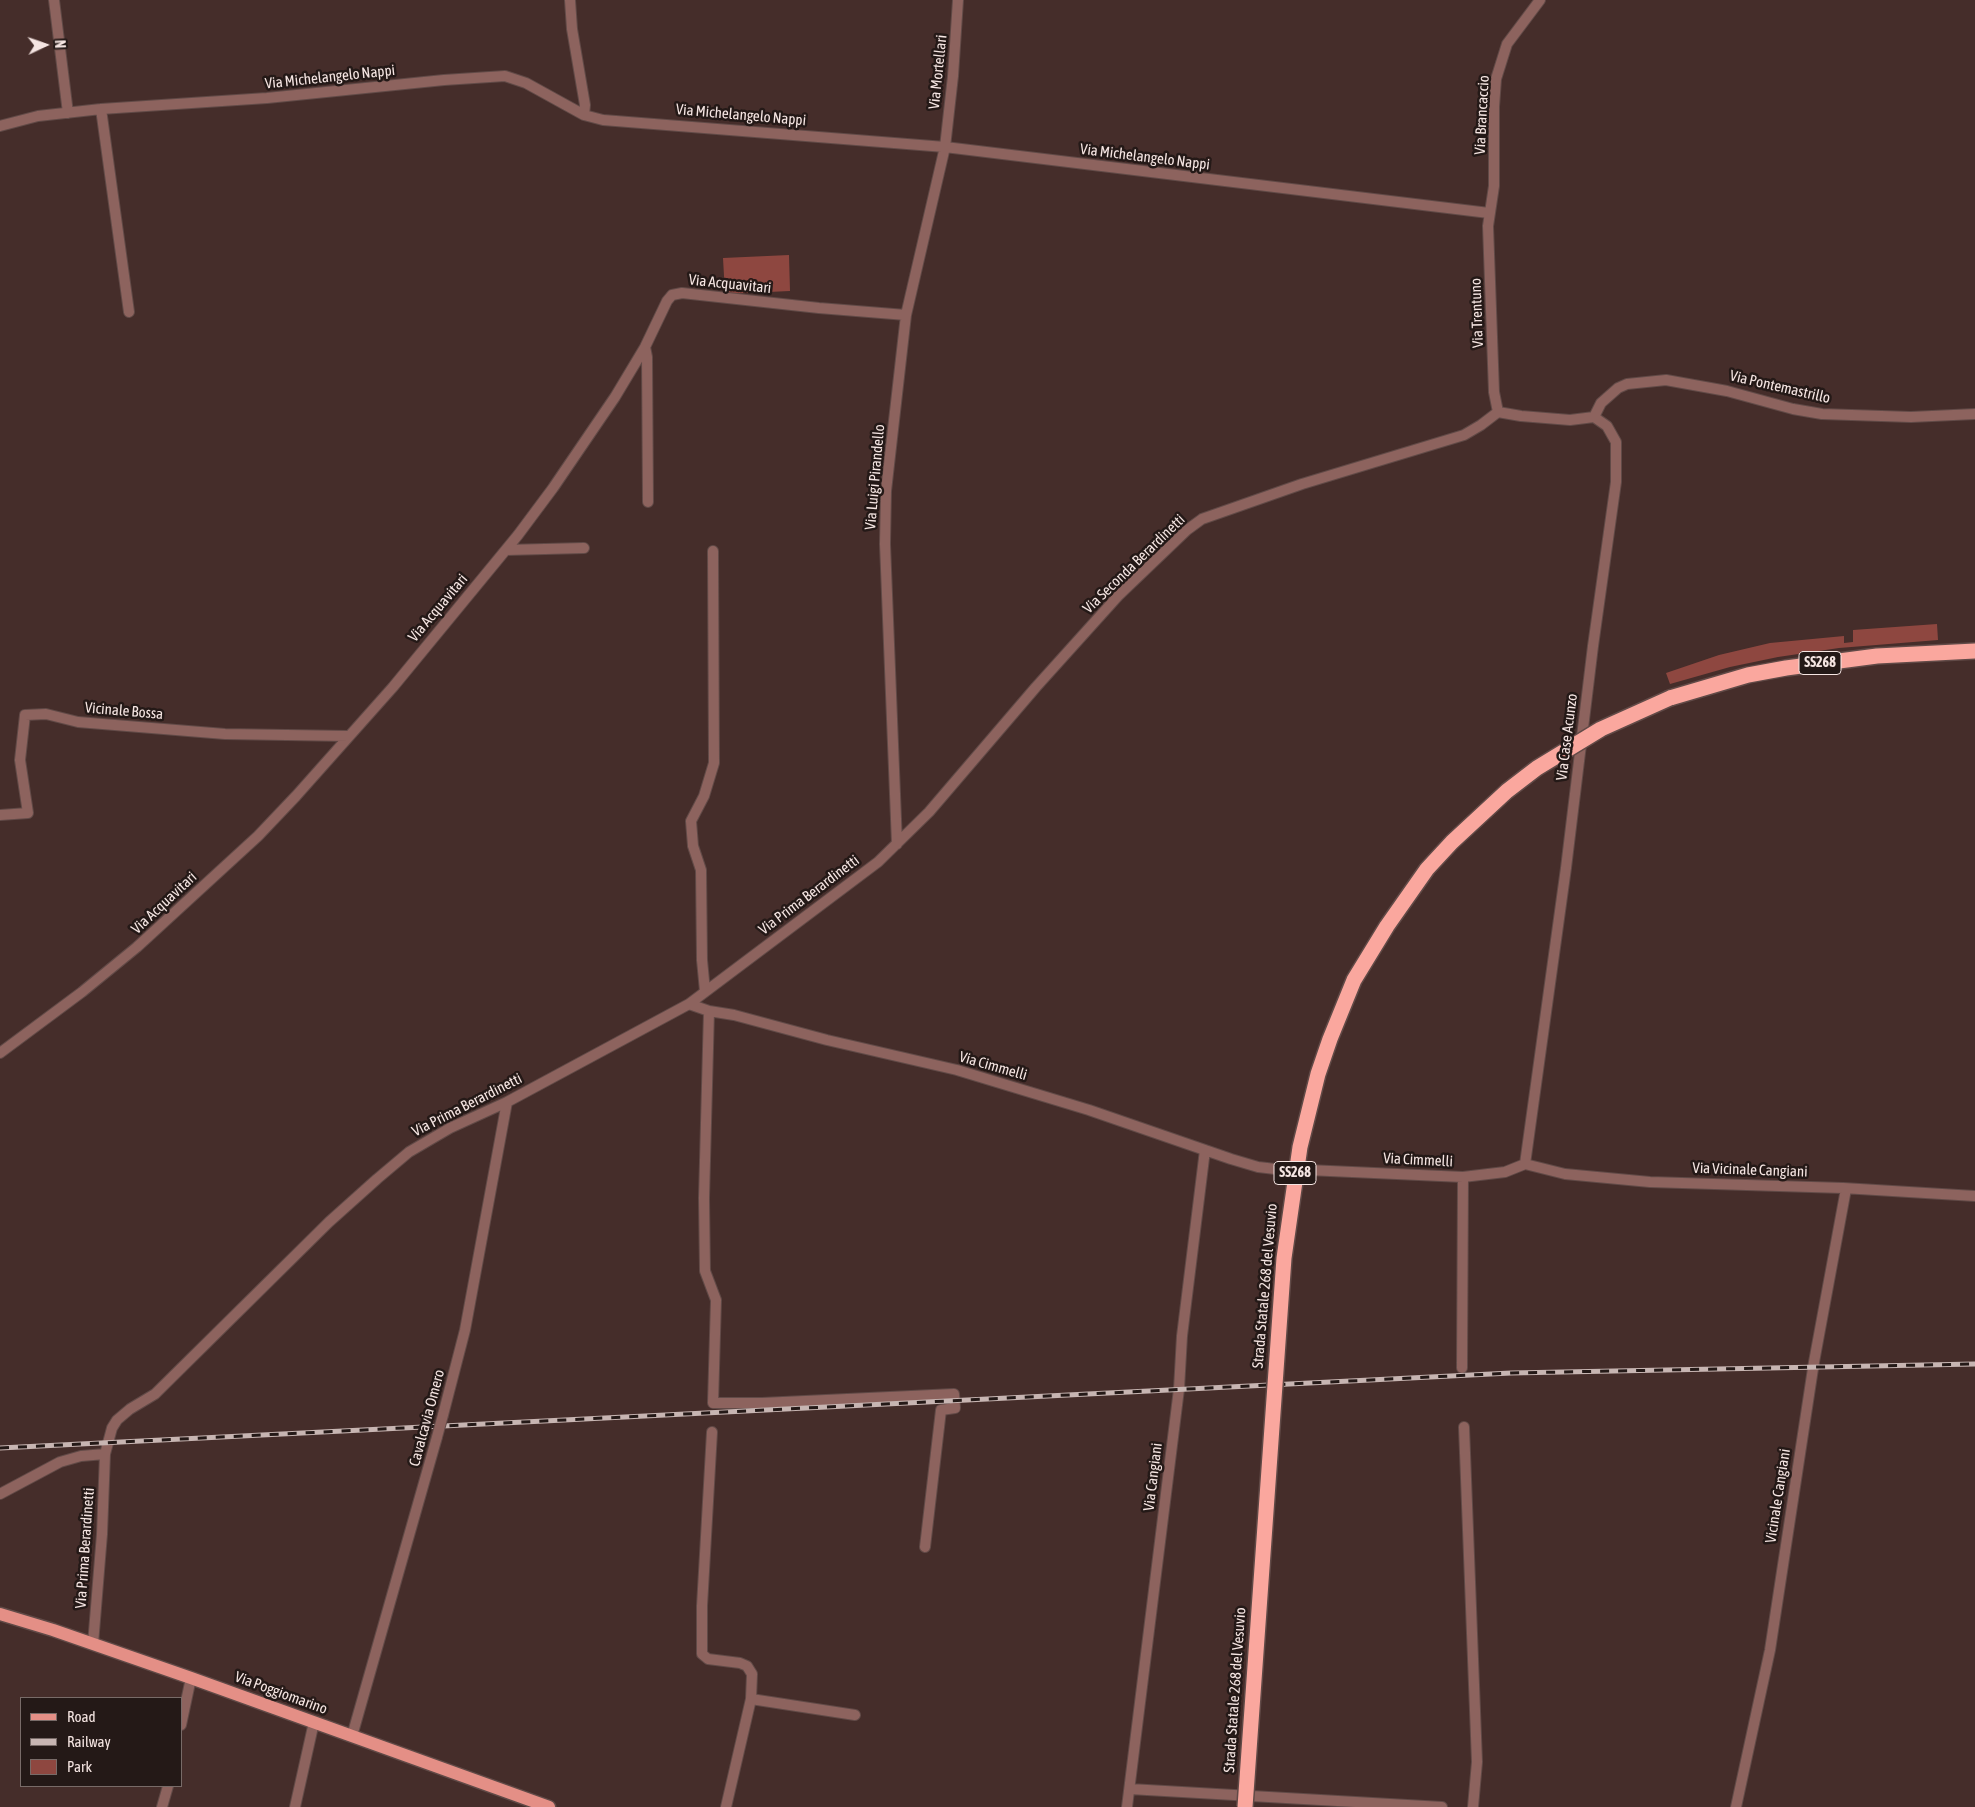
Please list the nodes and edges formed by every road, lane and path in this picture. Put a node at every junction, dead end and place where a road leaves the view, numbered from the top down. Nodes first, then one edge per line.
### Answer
1 (54, 0) edge
2 (570, 0) edge
3 (958, 0) edge
4 (1540, 0) edge
5 (102, 109) junction
6 (68, 112) junction
7 (584, 115) junction
8 (0, 126) edge
9 (944, 147) junction
10 (1489, 213) junction
11 (129, 312) dead end
12 (906, 315) junction
13 (645, 347) junction
14 (1498, 412) junction
15 (1975, 414) edge
16 (1594, 417) junction
17 (648, 502) dead end
18 (584, 548) dead end
19 (506, 550) junction
20 (714, 551) dead end
21 (1975, 651) edge
22 (348, 736) junction
23 (0, 815) edge
24 (897, 844) junction
25 (705, 991) junction
26 (689, 1004) junction
27 (709, 1011) junction
28 (0, 1054) edge
29 (507, 1102) junction
30 (1205, 1150) junction
31 (1524, 1164) junction
32 (1284, 1170) dead end
33 (1308, 1170) dead end
34 (1463, 1177) junction
35 (1846, 1189) junction
36 (1975, 1196) edge
37 (1462, 1368) dead end
38 (1464, 1426) dead end
39 (712, 1432) dead end
40 (105, 1454) junction
41 (0, 1494) edge
42 (925, 1547) dead end
43 (0, 1614) edge
44 (93, 1644) junction
45 (191, 1678) junction
46 (751, 1699) junction
47 (855, 1715) dead end
48 (182, 1720) edge
49 (314, 1722) junction
50 (352, 1736) junction
51 (168, 1787) edge
52 (1130, 1789) junction
53 (162, 1807) edge
54 (295, 1807) edge
55 (549, 1807) edge
56 (726, 1807) edge
57 (1127, 1807) edge
58 (1245, 1807) edge
59 (1442, 1807) edge
60 (1473, 1807) edge
61 (1736, 1807) edge

1 - 6 street
2 - 7 street
3 - 9 street, Via Mortellari
4 - 10 street, Via Brancaccio
5 - 6 street, Via Michelangelo Nappi
5 - 7 street, Via Michelangelo Nappi
5 - 11 street
6 - 8 street, Via Michelangelo Nappi
7 - 9 street, Via Michelangelo Nappi
9 - 10 street, Via Michelangelo Nappi
9 - 12 street, Via Luigi Pirandello
10 - 14 street, Via Trentuno
12 - 13 street, Via Acquavitari
12 - 24 street, Via Luigi Pirandello
13 - 17 street
13 - 19 street, Via Acquavitari
14 - 16 street
14 - 24 street, Via Seconda Berardinetti
15 - 16 street, Via Pontemastrillo
16 - 31 street, Via Case Acunzo
18 - 19 street
19 - 22 street, Via Acquavitari
20 - 25 street
21 - 58 highway, Strada Statale 268 del Vesuvio / SS268, bridge
22 - 23 street, Vicinale Bossa
22 - 28 street, Via Acquavitari
24 - 25 street, Via Prima Berardinetti
25 - 26 street, Via Prima Berardinetti
26 - 27 street, Via Cimmelli
26 - 29 street, Via Prima Berardinetti
27 - 30 street, Via Cimmelli
27 - 42 street
29 - 40 street, Via Prima Berardinetti
29 - 50 street, Cavalcavia Omero, bridge
30 - 32 street, Via Cimmelli
30 - 52 street, Via Cangiani
31 - 34 street, Via Cimmelli
31 - 35 street, Via Vicinale Cangiani
33 - 34 street, Via Cimmelli
34 - 37 street
35 - 36 street, Via Vicinale Cangiani
35 - 61 street, Vicinale Cangiani
38 - 60 street
39 - 46 street
40 - 41 street
40 - 44 street, Via Prima Berardinetti
43 - 44 main road, Via Poggiomarino
44 - 45 main road, Via Poggiomarino
45 - 48 street
45 - 49 main road, Via Poggiomarino
46 - 47 street
46 - 56 street
49 - 50 main road, Via Poggiomarino
49 - 54 street
50 - 55 main road, Via Poggiomarino
51 - 53 street
52 - 57 street, Via Cangiani
52 - 59 street

